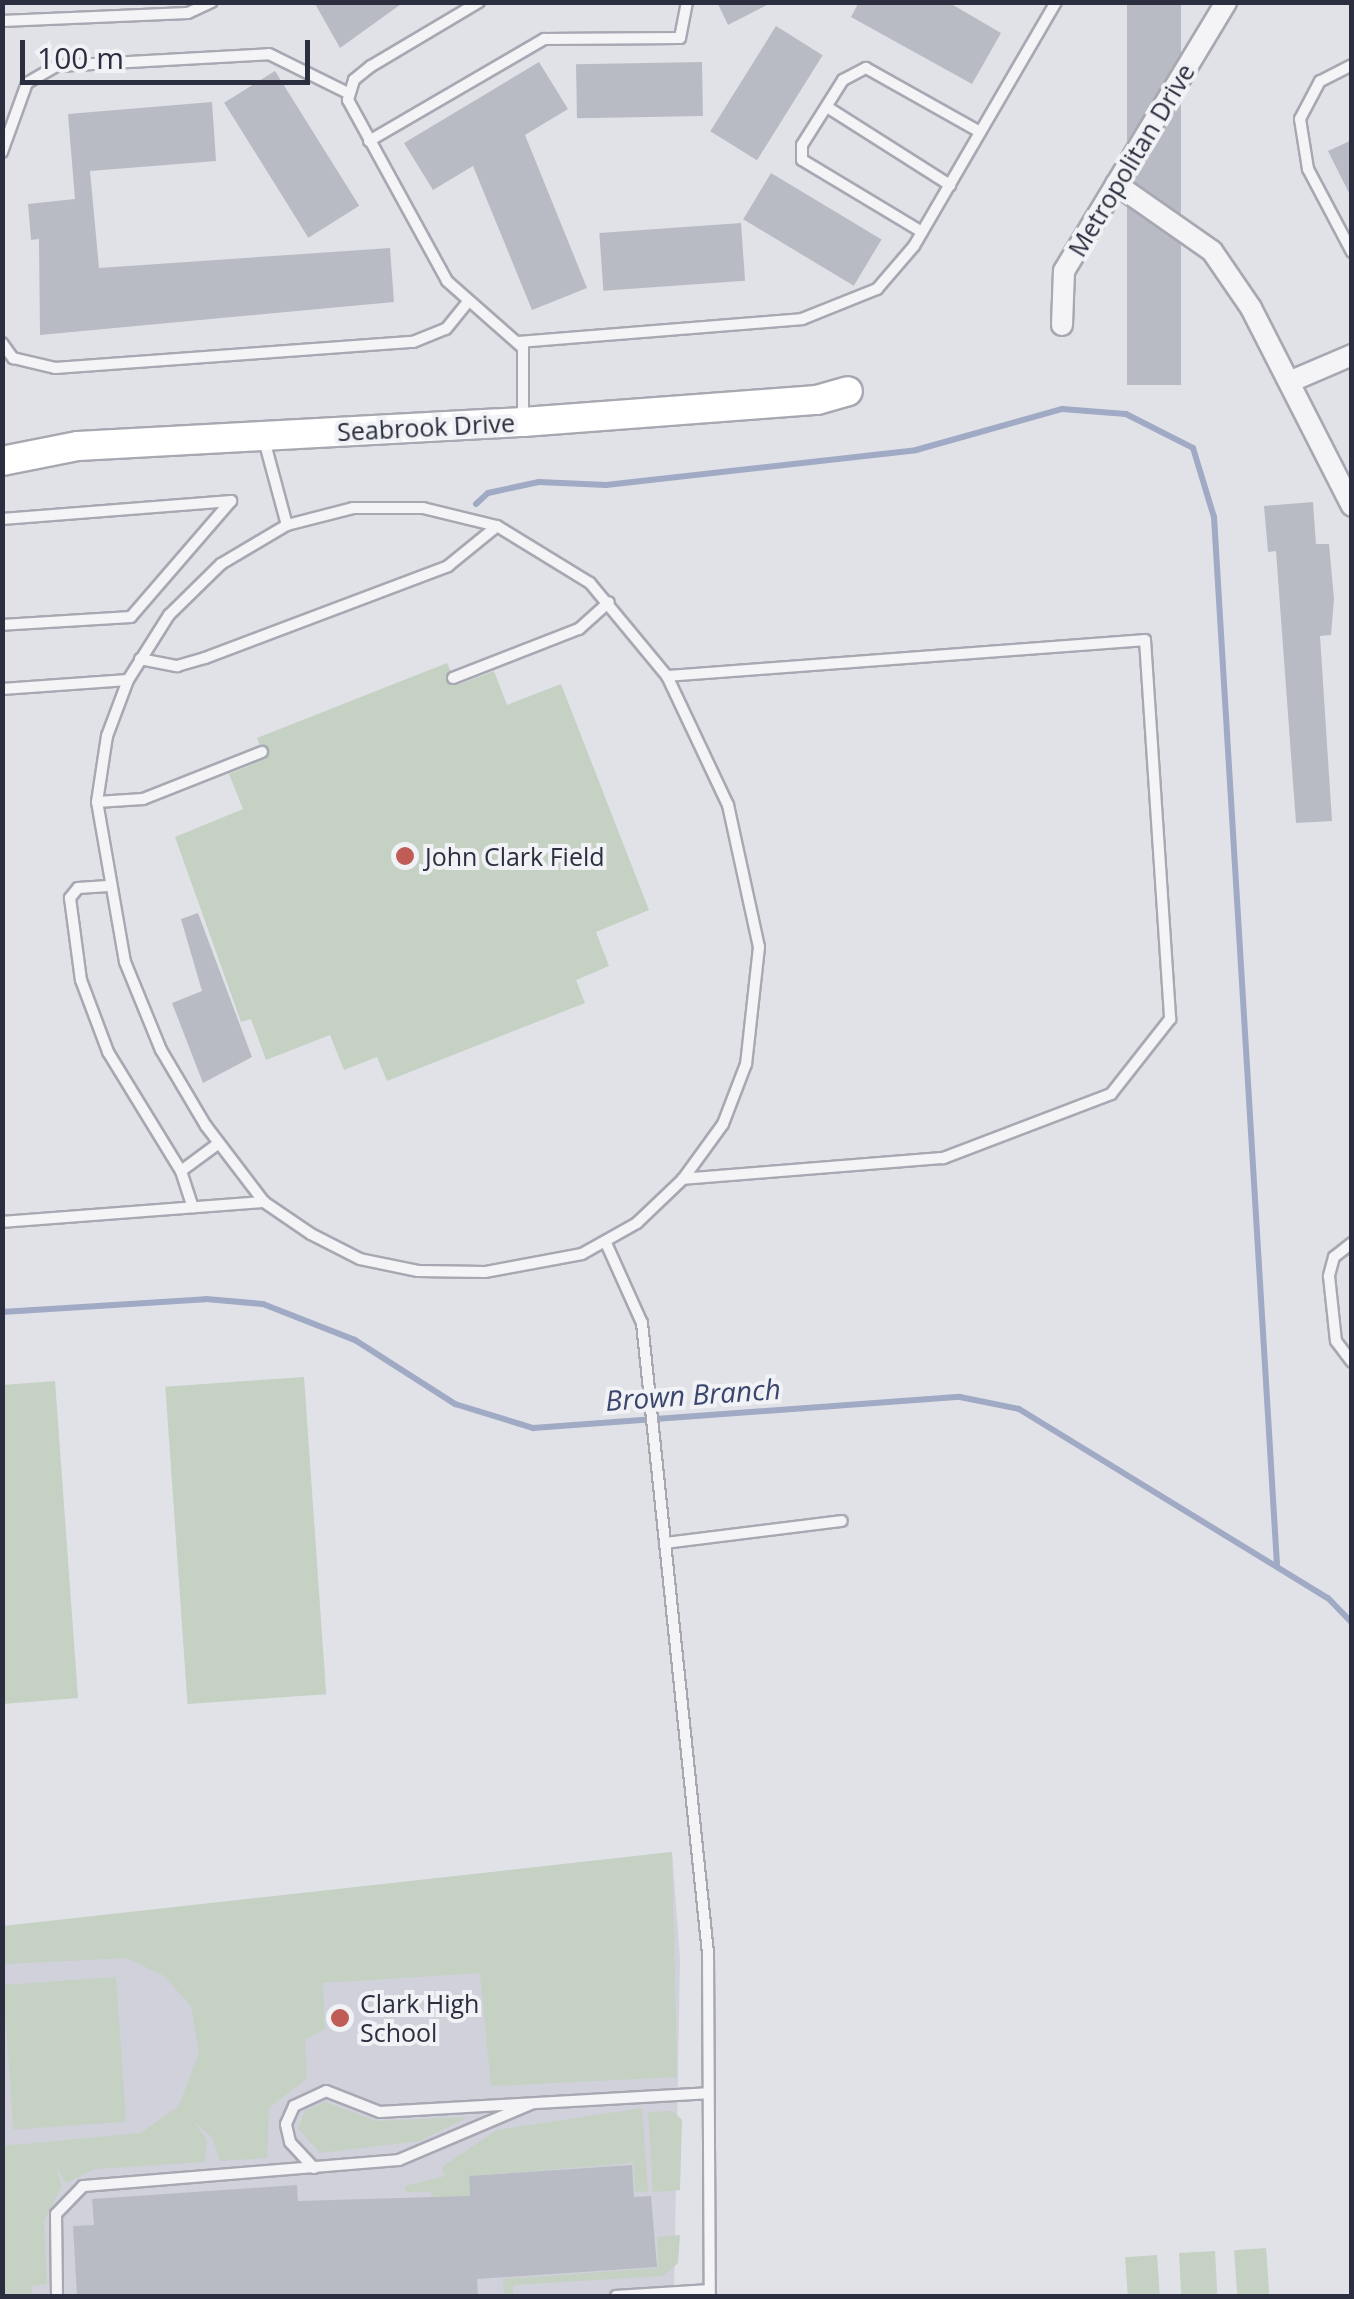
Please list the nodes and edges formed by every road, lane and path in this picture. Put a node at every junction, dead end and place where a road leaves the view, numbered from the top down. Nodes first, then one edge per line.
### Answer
1 (212, 2) edge
2 (478, 2) edge
3 (688, 2) edge
4 (1056, 2) edge
5 (1226, 2) edge
6 (2, 21) edge
7 (1352, 65) edge
8 (348, 93) junction
9 (827, 106) junction
10 (980, 132) junction
11 (368, 141) junction
12 (2, 152) edge
13 (1116, 184) junction
14 (950, 185) junction
15 (922, 232) junction
16 (1352, 252) edge
17 (467, 303) junction
18 (1062, 325) dead end
19 (2, 342) edge
20 (517, 342) junction
21 (1352, 355) edge
22 (1289, 382) junction
23 (848, 391) dead end
24 (523, 422) junction
25 (263, 436) junction
26 (2, 461) edge
27 (1352, 506) edge
28 (2, 520) edge
29 (287, 525) junction
30 (497, 526) junction
31 (609, 602) junction
32 (2, 625) edge
33 (140, 659) junction
34 (668, 676) junction
35 (453, 678) dead end
36 (128, 680) junction
37 (2, 689) edge
38 (262, 752) dead end
39 (97, 802) junction
40 (108, 886) junction
41 (219, 1144) junction
42 (181, 1171) junction
43 (683, 1180) junction
44 (264, 1202) junction
45 (193, 1208) junction
46 (2, 1222) edge
47 (606, 1243) junction
48 (1352, 1243) edge
49 (1352, 1362) edge
50 (842, 1521) dead end
51 (665, 1543) junction
52 (706, 2093) junction
53 (532, 2104) junction
54 (315, 2169) junction
55 (710, 2293) edge
56 (57, 2296) edge
57 (616, 2296) edge

1 - 6 lane
2 - 8 lane
3 - 11 lane
4 - 10 lane
5 - 13 street, Metropolitan Drive
7 - 16 lane
8 - 11 lane
8 - 12 lane
9 - 10 lane
9 - 14 lane
9 - 15 lane
10 - 14 lane
11 - 17 lane
13 - 18 street, Metropolitan Drive
13 - 22 street
14 - 15 lane
15 - 20 lane
17 - 19 lane
17 - 20 lane
20 - 24 lane
21 - 22 street
22 - 27 street
23 - 24 street, Seabrook Drive
24 - 25 street, Seabrook Drive
25 - 26 street, Seabrook Drive
25 - 29 lane
28 - 32 lane
29 - 30 lane
29 - 33 lane
30 - 31 lane
30 - 33 lane
31 - 34 lane
31 - 35 lane
33 - 36 lane
34 - 43 lane
34 - 43 lane
36 - 37 lane
36 - 39 lane
38 - 39 lane
39 - 40 lane
40 - 41 lane
40 - 42 lane
41 - 42 lane
41 - 44 lane
42 - 45 lane
43 - 47 lane
44 - 45 lane
44 - 47 lane
45 - 46 lane
47 - 51 lane
48 - 49 lane
50 - 51 lane
51 - 52 lane
52 - 53 lane
52 - 55 lane
53 - 54 lane
53 - 54 lane
54 - 56 lane
55 - 57 lane

